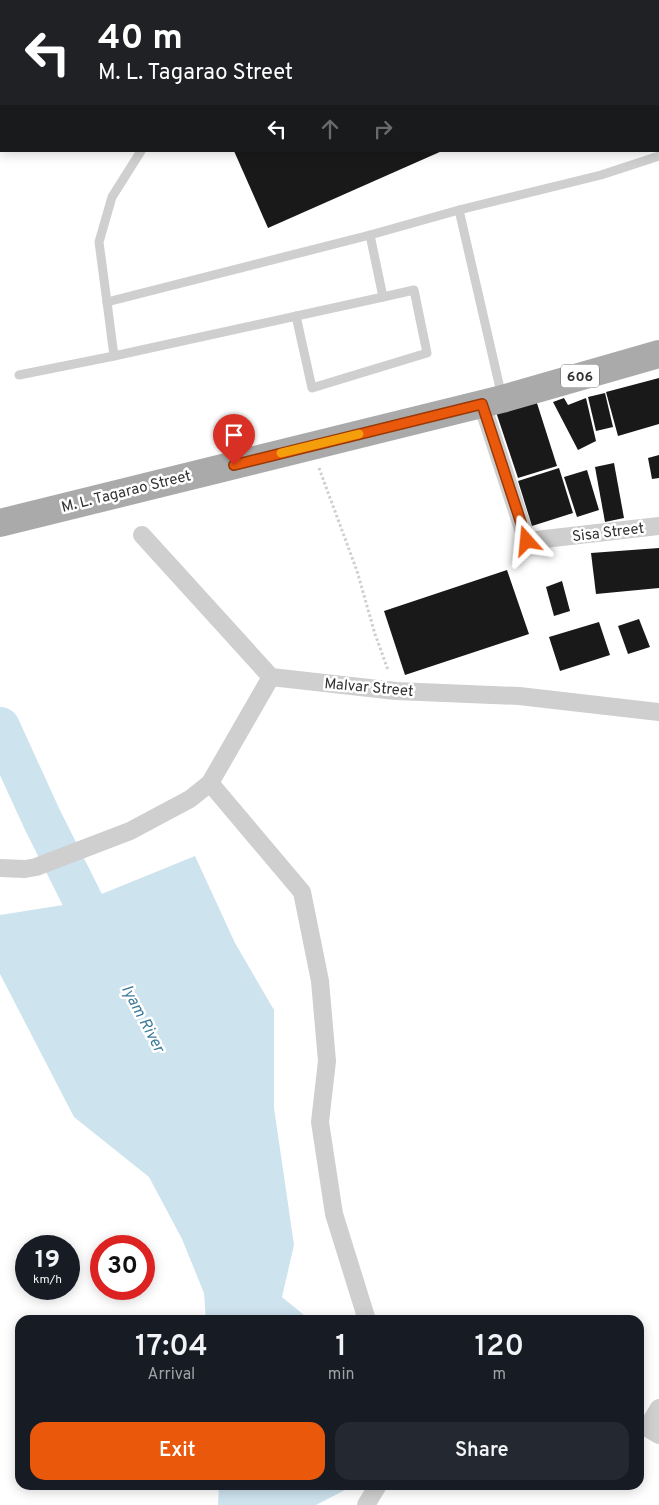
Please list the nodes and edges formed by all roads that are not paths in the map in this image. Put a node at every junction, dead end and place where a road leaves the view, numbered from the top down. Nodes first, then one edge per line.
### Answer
1 (140, 152) edge
2 (659, 156) edge
3 (459, 210) junction
4 (370, 235) junction
5 (383, 297) junction
6 (107, 302) junction
7 (296, 316) junction
8 (659, 354) edge
9 (114, 356) junction
10 (19, 375) dead end
11 (492, 401) junction
12 (0, 523) edge
13 (659, 526) edge
14 (142, 535) dead end
15 (271, 677) junction
16 (659, 712) edge
17 (210, 783) junction
18 (0, 868) edge
19 (365, 1315) edge
20 (659, 1408) edge
21 (653, 1431) edge
22 (375, 1490) edge
23 (366, 1505) edge

1 - 6 lane
2 - 3 lane
3 - 4 lane
3 - 11 lane
4 - 5 lane
4 - 6 lane
5 - 7 lane
5 - 7 lane
6 - 9 lane
7 - 9 lane
8 - 11 main road, M. L. Tagarao Street / 606
9 - 10 lane
11 - 12 main road, M. L. Tagarao Street / 606
11 - 13 street, Sisa Street
14 - 15 street
15 - 16 street, Malvar Street
15 - 17 street
17 - 18 street
17 - 19 street
20 - 21 street
22 - 23 street

